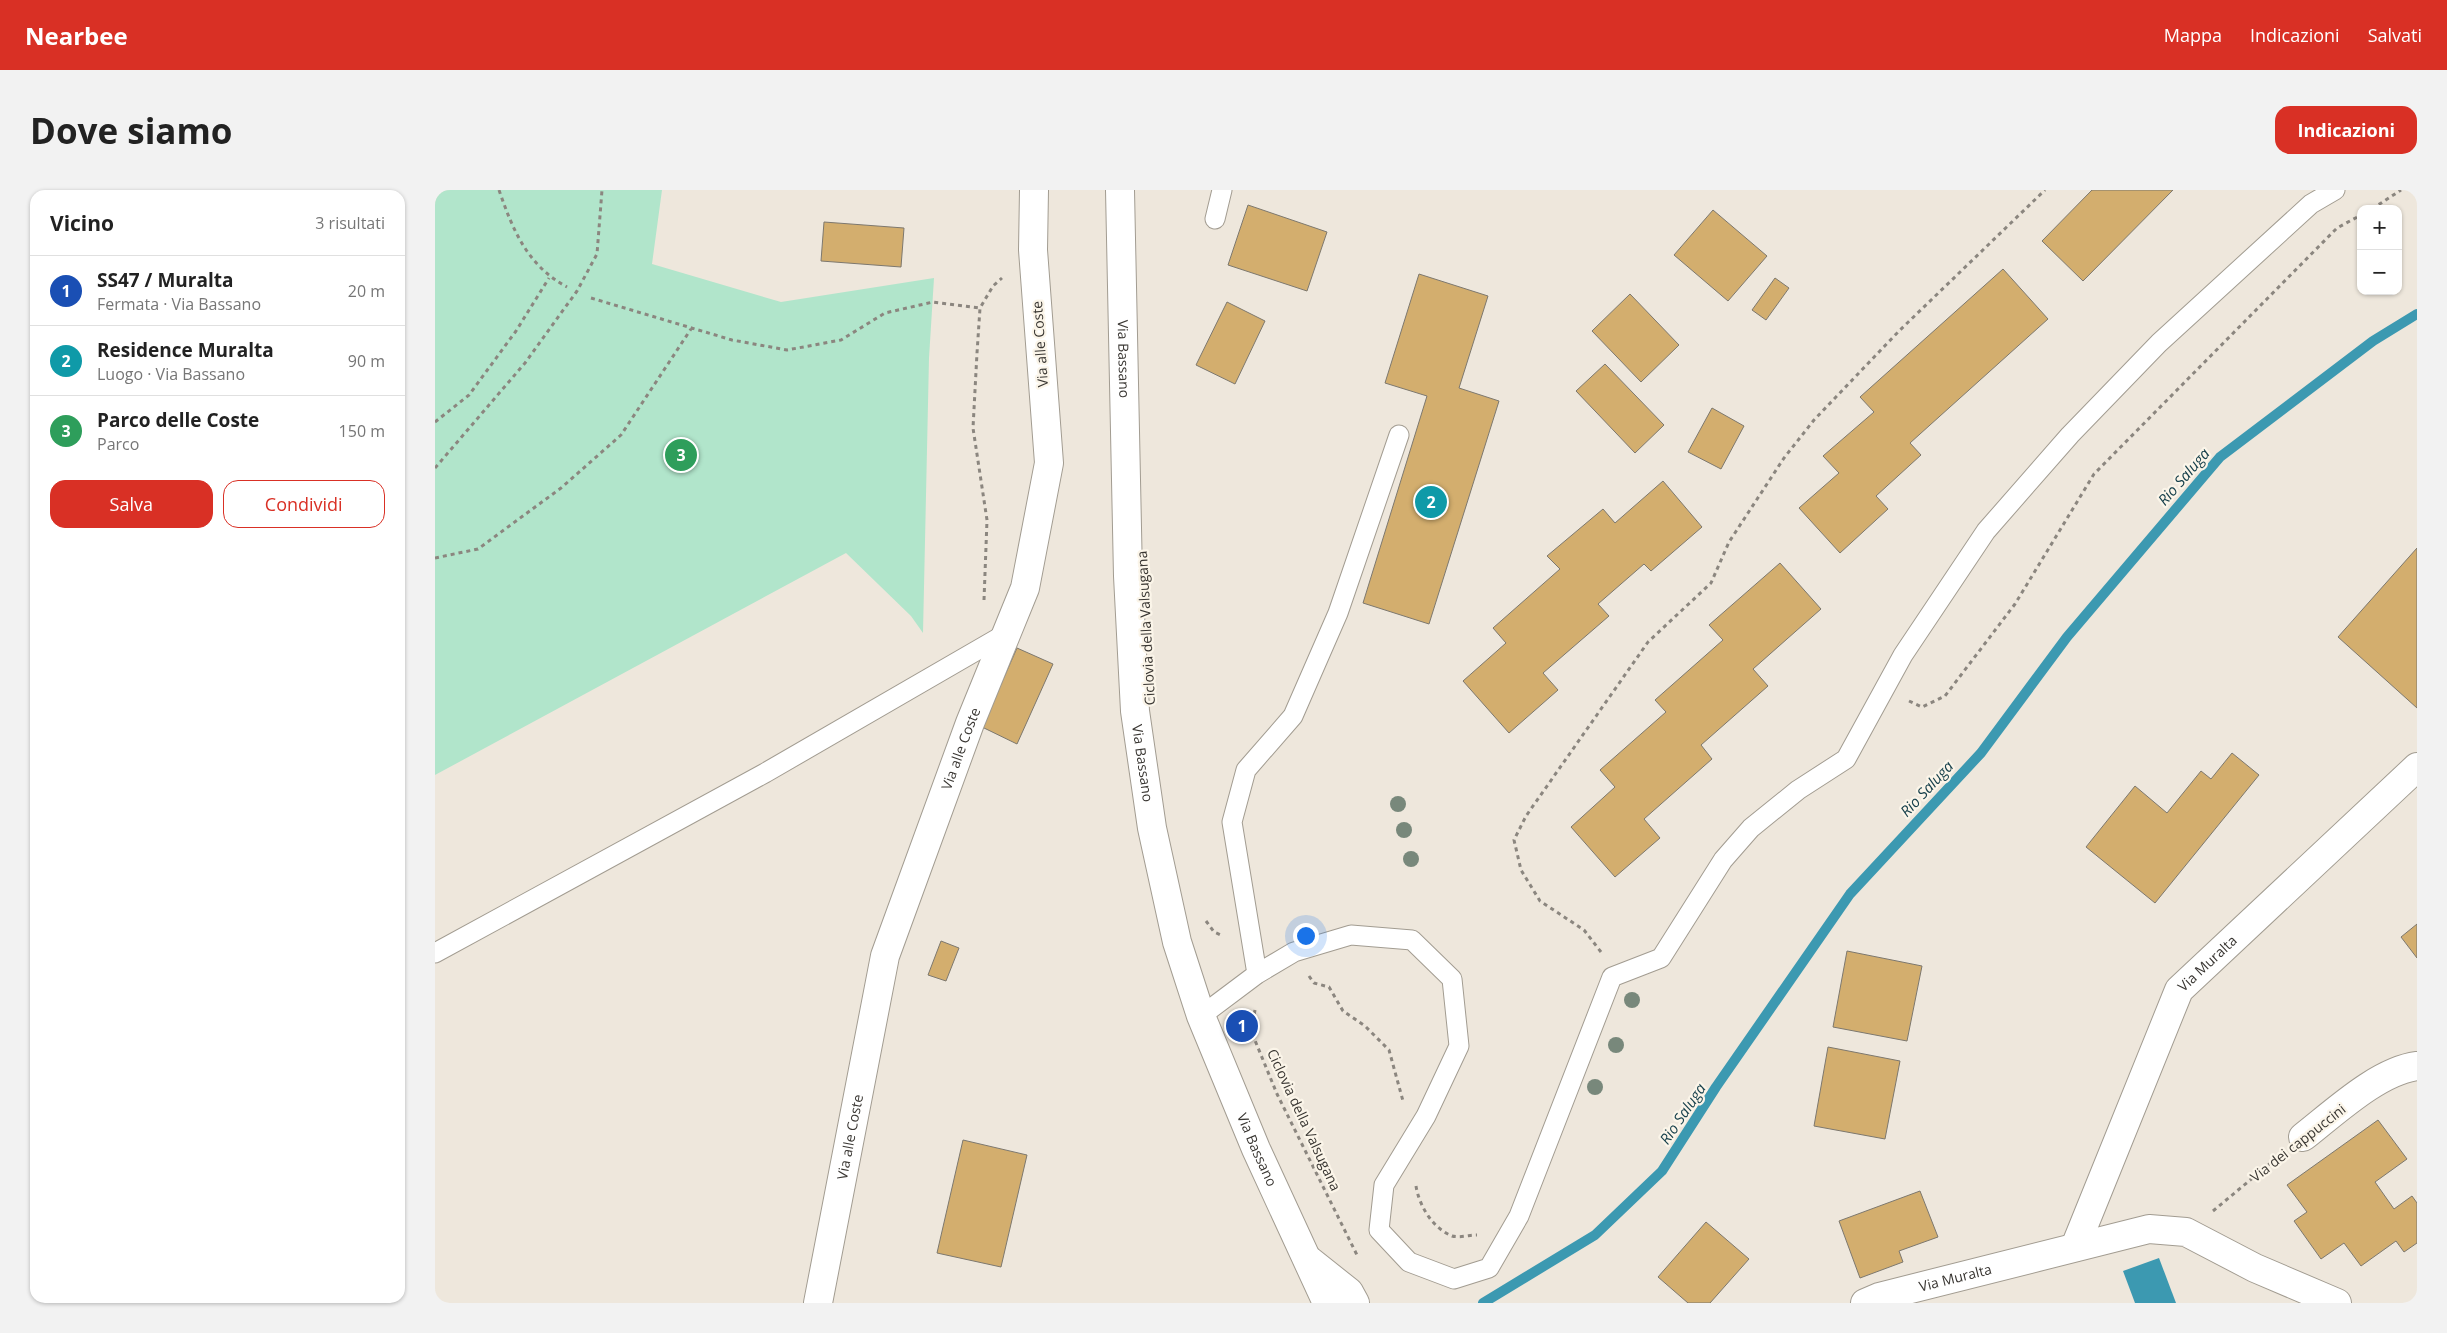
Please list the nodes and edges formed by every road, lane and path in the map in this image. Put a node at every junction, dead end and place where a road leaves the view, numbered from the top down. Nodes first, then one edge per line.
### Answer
1 (499, 190) edge
2 (601, 190) edge
3 (1034, 190) edge
4 (1120, 190) edge
5 (1222, 190) edge
6 (2045, 190) edge
7 (2335, 190) edge
8 (2401, 190) edge
9 (2378, 205) edge
10 (2357, 217) edge
11 (1215, 219) dead end
12 (1033, 250) junction
13 (549, 278) junction
14 (567, 287) dead end
15 (591, 298) dead end
16 (980, 308) junction
17 (691, 329) junction
18 (435, 422) edge
19 (1399, 435) dead end
20 (435, 468) edge
21 (435, 558) edge
22 (1007, 633) junction
23 (1887, 684) junction
24 (2417, 767) edge
25 (1205, 918) dead end
26 (1230, 935) dead end
27 (435, 953) edge
28 (1254, 977) junction
29 (1612, 977) junction
30 (1201, 1016) junction
31 (2417, 1066) edge
32 (2303, 1137) joint
33 (2186, 1232) junction
34 (2075, 1247) junction
35 (1305, 1257) junction
36 (1360, 1262) dead end
37 (818, 1303) edge
38 (1327, 1303) edge
39 (1355, 1303) edge
40 (1865, 1303) edge
41 (2337, 1303) edge

1 - 13 path
2 - 20 path
3 - 12 street, Via alle Coste
4 - 30 street, Via Bassano
5 - 11 lane
6 - 29 path
7 - 23 lane
8 - 9 path
10 - 23 path
12 - 16 path
12 - 22 street, Via alle Coste
13 - 14 path
13 - 18 path
15 - 17 path
16 - 17 path
16 - 22 path
17 - 21 path
19 - 28 lane
22 - 27 lane
22 - 37 street, Via alle Coste
23 - 29 lane
24 - 34 street, Via Muralta
25 - 26 path
28 - 29 lane
28 - 30 lane
28 - 36 path, Ciclovia della Valsugana
30 - 35 street, Via Bassano
31 - 32 street, Via dei cappuccini
32 - 33 path, Via dei cappuccini
33 - 34 street, Via Muralta
33 - 41 street, Via Muralta
34 - 40 street, Via Muralta
35 - 38 street, Via Bassano
35 - 39 street

